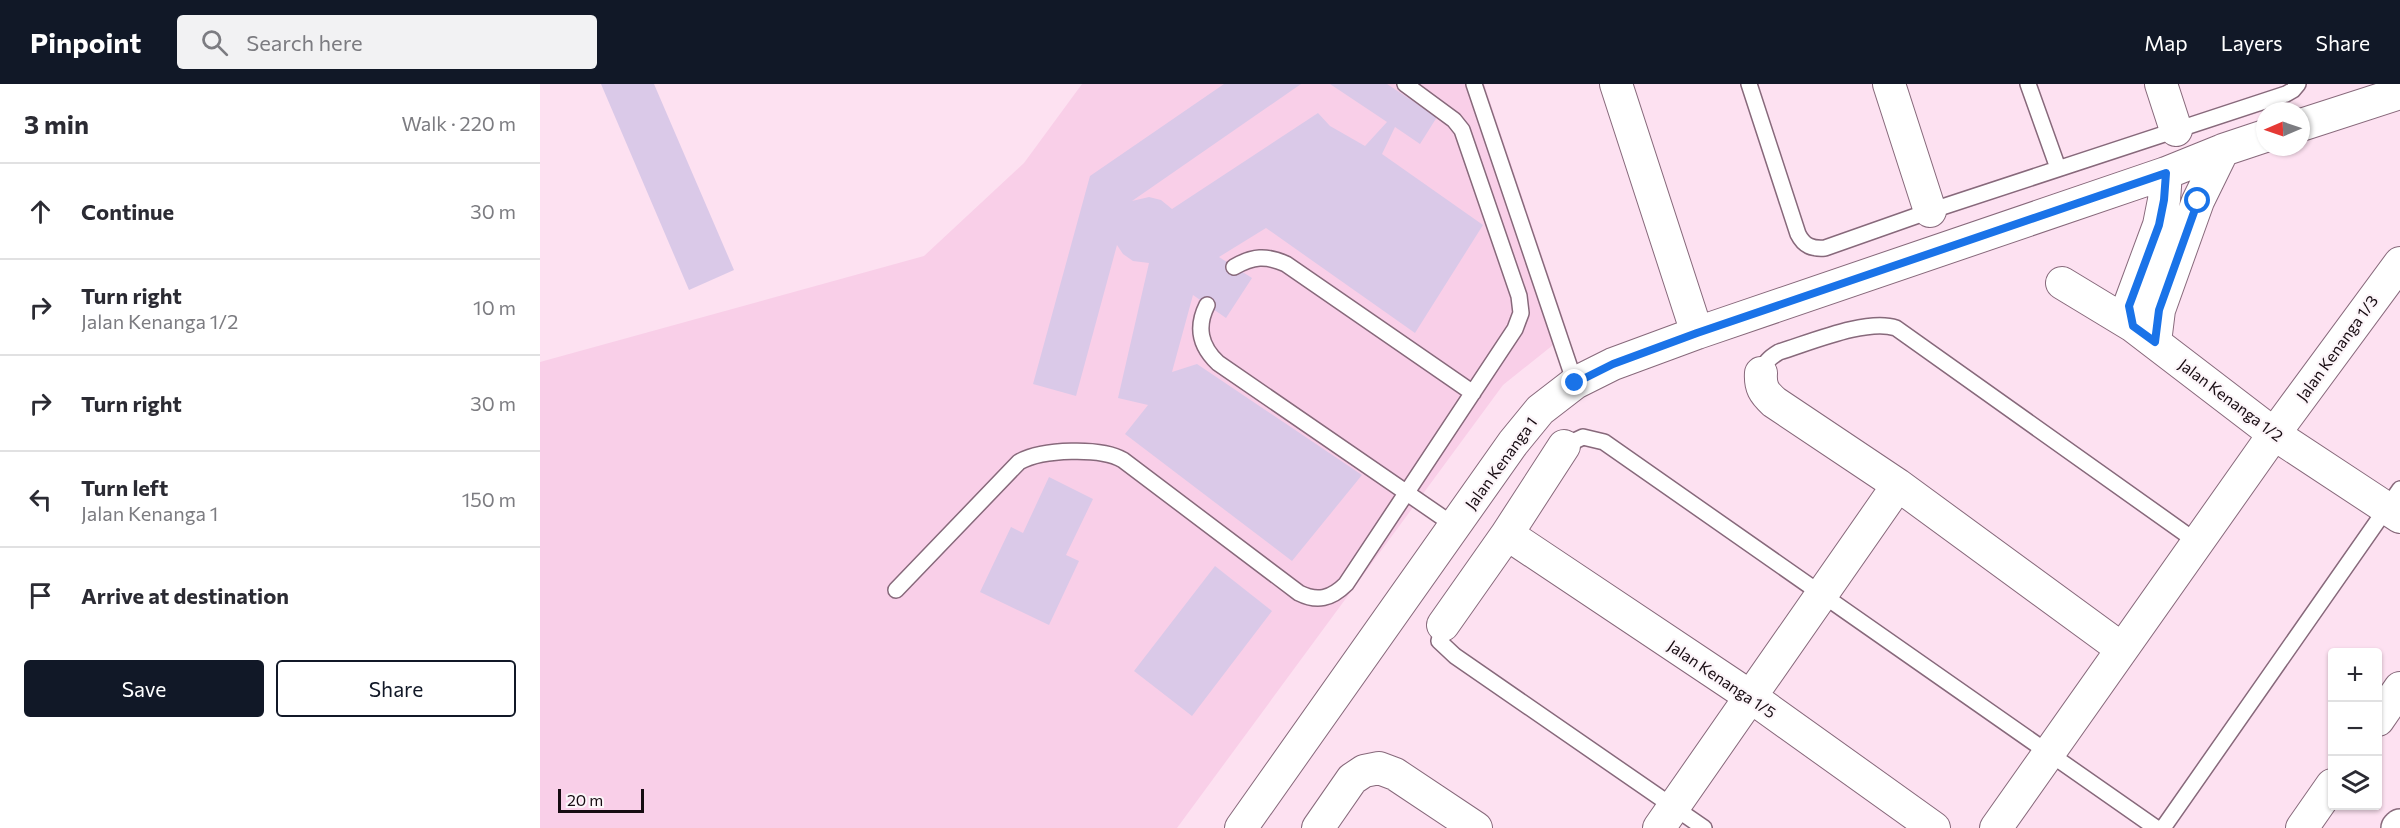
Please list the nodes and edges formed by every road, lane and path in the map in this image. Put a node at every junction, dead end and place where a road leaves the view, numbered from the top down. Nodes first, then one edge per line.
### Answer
1 (1405, 84) edge
2 (1474, 84) edge
3 (1616, 84) edge
4 (1749, 84) edge
5 (1888, 84) edge
6 (2028, 84) edge
7 (2161, 84) edge
8 (2298, 84) edge
9 (2400, 93) edge
10 (2310, 122) edge
11 (2176, 130) junction
12 (2256, 139) edge
13 (2223, 150) junction
14 (2058, 168) junction
15 (2166, 173) junction
16 (1930, 211) junction
17 (2400, 263) edge
18 (1234, 267) dead end
19 (2062, 283) dead end
20 (1207, 304) dead end
21 (1697, 333) junction
22 (2144, 334) junction
23 (1761, 373) joint
24 (1575, 383) junction
25 (1473, 393) junction
26 (2274, 434) junction
27 (1564, 446) joint
28 (1898, 485) junction
29 (1407, 493) junction
30 (2396, 505) edge
31 (1455, 526) junction
32 (1507, 534) junction
33 (2197, 542) junction
34 (896, 590) dead end
35 (1823, 593) junction
36 (1443, 625) joint
37 (2122, 649) junction
38 (2400, 688) edge
39 (1751, 697) junction
40 (2382, 714) edge
41 (2048, 754) junction
42 (2328, 791) edge
43 (1667, 817) edge
44 (1241, 828) edge
45 (1318, 828) edge
46 (1476, 828) edge
47 (1704, 828) edge
48 (1934, 828) edge
49 (1996, 828) edge
50 (2156, 828) edge
51 (2163, 828) edge
52 (2302, 828) edge

1 - 25 lane
2 - 24 lane
3 - 21 street
4 - 16 lane
5 - 16 street
6 - 14 lane
7 - 11 street
8 - 11 lane
9 - 10 street
11 - 14 lane
12 - 13 street, Jalan Kenanga 1
13 - 15 street, Jalan Kenanga 1
13 - 22 street
14 - 16 lane
15 - 21 street, Jalan Kenanga 1
15 - 22 street
17 - 26 street, Jalan Kenanga 1/3
18 - 25 lane
19 - 22 street, Jalan Kenanga 1/2
20 - 29 lane
21 - 24 street, Jalan Kenanga 1
22 - 26 street, Jalan Kenanga 1/2
23 - 28 street
23 - 33 lane
24 - 31 street, Jalan Kenanga 1
25 - 29 lane
26 - 30 street, Jalan Kenanga 1/2
26 - 33 street, Jalan Kenanga 1/3
27 - 32 street
27 - 35 lane
28 - 35 street
28 - 37 street
29 - 31 lane
29 - 34 lane
30 - 51 lane
31 - 44 street, Jalan Kenanga 1
32 - 36 street
32 - 39 street, Jalan Kenanga 1/5
33 - 37 street, Jalan Kenanga 1/3
35 - 39 street
35 - 41 lane
36 - 43 lane
37 - 41 street, Jalan Kenanga 1/3
38 - 40 street
39 - 43 street
39 - 48 street, Jalan Kenanga 1/5
41 - 49 street, Jalan Kenanga 1/3
41 - 50 lane
42 - 52 street
43 - 47 lane
45 - 46 street

